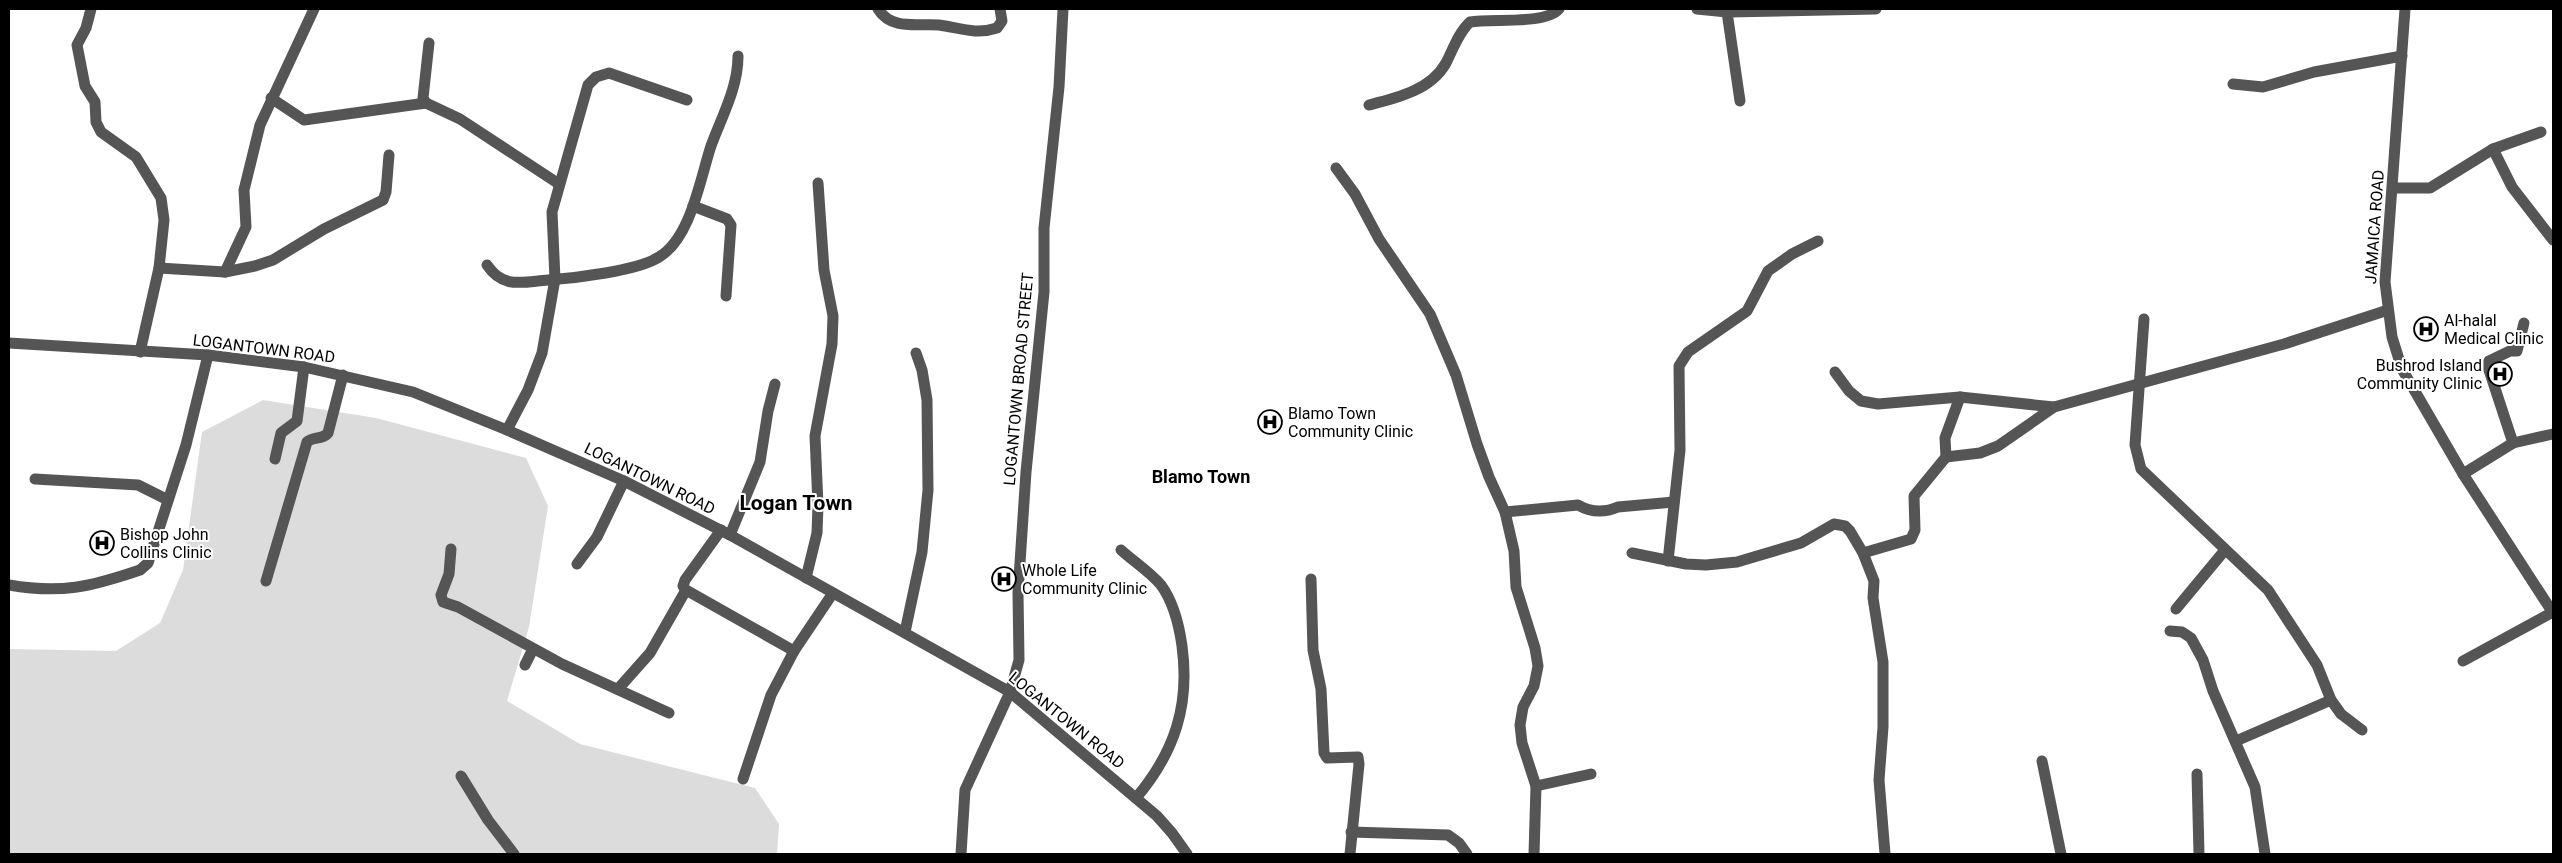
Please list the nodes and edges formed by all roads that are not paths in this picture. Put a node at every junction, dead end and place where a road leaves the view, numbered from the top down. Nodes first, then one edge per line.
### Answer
1 (91, 9) edge
2 (314, 9) edge
3 (878, 9) edge
4 (1000, 9) edge
5 (1063, 9) edge
6 (1559, 9) edge
7 (1697, 9) edge
8 (1876, 9) edge
9 (2404, 9) edge
10 (1727, 12) junction
11 (429, 43) dead end
12 (738, 56) dead end
13 (2402, 56) junction
14 (2233, 84) dead end
15 (271, 98) junction
16 (687, 100) dead end
17 (1740, 101) dead end
18 (426, 103) junction
19 (1369, 105) dead end
20 (2541, 132) dead end
21 (2493, 149) junction
22 (389, 155) dead end
23 (1336, 168) dead end
24 (818, 183) dead end
25 (559, 184) junction
26 (2393, 188) junction
27 (693, 206) junction
28 (2553, 240) edge
29 (1818, 241) dead end
30 (487, 265) dead end
31 (159, 268) junction
32 (225, 272) junction
33 (555, 279) junction
34 (726, 296) dead end
35 (2388, 310) junction
36 (2144, 319) dead end
37 (2524, 323) dead end
38 (9, 343) edge
39 (140, 352) junction
40 (916, 353) dead end
41 (208, 355) junction
42 (304, 367) junction
43 (1835, 372) dead end
44 (343, 375) junction
45 (2139, 382) junction
46 (775, 384) dead end
47 (1960, 397) junction
48 (2054, 407) junction
49 (507, 430) junction
50 (2553, 434) edge
51 (2513, 443) junction
52 (1946, 457) junction
53 (275, 459) dead end
54 (2463, 474) junction
55 (35, 479) dead end
56 (624, 481) junction
57 (168, 500) junction
58 (1674, 502) junction
59 (1505, 512) junction
60 (725, 532) junction
61 (452, 549) dead end
62 (1121, 550) dead end
63 (2225, 550) junction
64 (1632, 553) dead end
65 (1863, 553) junction
66 (1668, 561) junction
67 (577, 564) dead end
68 (806, 578) junction
69 (1311, 579) dead end
70 (266, 581) dead end
71 (9, 585) edge
72 (686, 590) junction
73 (833, 592) junction
74 (2176, 609) dead end
75 (2553, 612) edge
76 (2170, 631) dead end
77 (905, 632) junction
78 (533, 649) junction
79 (794, 651) junction
80 (2463, 661) dead end
81 (525, 665) dead end
82 (618, 689) junction
83 (1010, 692) junction
84 (2331, 700) junction
85 (669, 713) dead end
86 (2362, 730) dead end
87 (2236, 741) junction
88 (2042, 761) dead end
89 (1591, 774) dead end
90 (2197, 774) dead end
91 (461, 776) dead end
92 (743, 779) dead end
93 (1536, 786) junction
94 (1136, 798) junction
95 (1351, 832) junction
96 (514, 854) edge
97 (961, 854) edge
98 (1187, 854) edge
99 (1350, 854) edge
100 (1467, 854) edge
101 (1534, 854) edge
102 (1885, 854) edge
103 (2061, 854) edge
104 (2198, 854) edge
105 (2265, 854) edge

1 - 31 street
2 - 15 street
3 - 4 street
5 - 83 street, LOGANTOWN BROAD STREET
6 - 19 street
7 - 10 street
8 - 10 street
9 - 13 street, JAMAICA ROAD
10 - 17 street
11 - 18 street
12 - 27 street
13 - 14 street
13 - 26 street, JAMAICA ROAD
15 - 18 street
15 - 32 street
16 - 25 street
18 - 25 street
20 - 21 street
21 - 26 street
21 - 28 street
22 - 32 street
23 - 59 street
24 - 68 street
25 - 33 street
26 - 35 street, JAMAICA ROAD
27 - 33 street
27 - 34 street
29 - 58 street
30 - 33 street
31 - 32 street
31 - 39 street
33 - 49 street
35 - 45 street
35 - 54 street, JAMAICA ROAD
36 - 45 street
37 - 51 street
38 - 39 street, LOGANTOWN ROAD
39 - 41 street, LOGANTOWN ROAD
40 - 77 street
41 - 42 street, LOGANTOWN ROAD
41 - 57 street
42 - 44 street, LOGANTOWN ROAD
42 - 53 street
43 - 47 street
44 - 49 street, LOGANTOWN ROAD
44 - 70 street
45 - 48 street
45 - 63 street
46 - 60 street
47 - 48 street
47 - 52 street
48 - 52 street
49 - 56 street, LOGANTOWN ROAD
50 - 51 street
51 - 54 street
52 - 65 street
54 - 75 street, JAMAICA ROAD
55 - 57 street
56 - 60 street, LOGANTOWN ROAD
56 - 67 street
57 - 71 street
58 - 59 street
58 - 66 street
59 - 93 street
60 - 68 street, LOGANTOWN ROAD
60 - 72 street
61 - 78 street
62 - 94 street
63 - 74 street
63 - 84 street
64 - 66 street
65 - 66 street
65 - 102 street
68 - 73 street, LOGANTOWN ROAD
69 - 95 street
72 - 79 street
72 - 82 street
73 - 77 street, LOGANTOWN ROAD
73 - 79 street
75 - 80 street
76 - 87 street
77 - 83 street, LOGANTOWN ROAD
78 - 81 street
78 - 82 street
79 - 92 street
82 - 85 street
83 - 94 street, LOGANTOWN ROAD
83 - 97 street, LOGANTOWN BROAD STREET
84 - 86 street
84 - 87 street
87 - 105 street
88 - 103 street
89 - 93 street
90 - 104 street
91 - 96 street
93 - 101 street
94 - 98 street, LOGANTOWN ROAD
95 - 99 street
95 - 100 street

